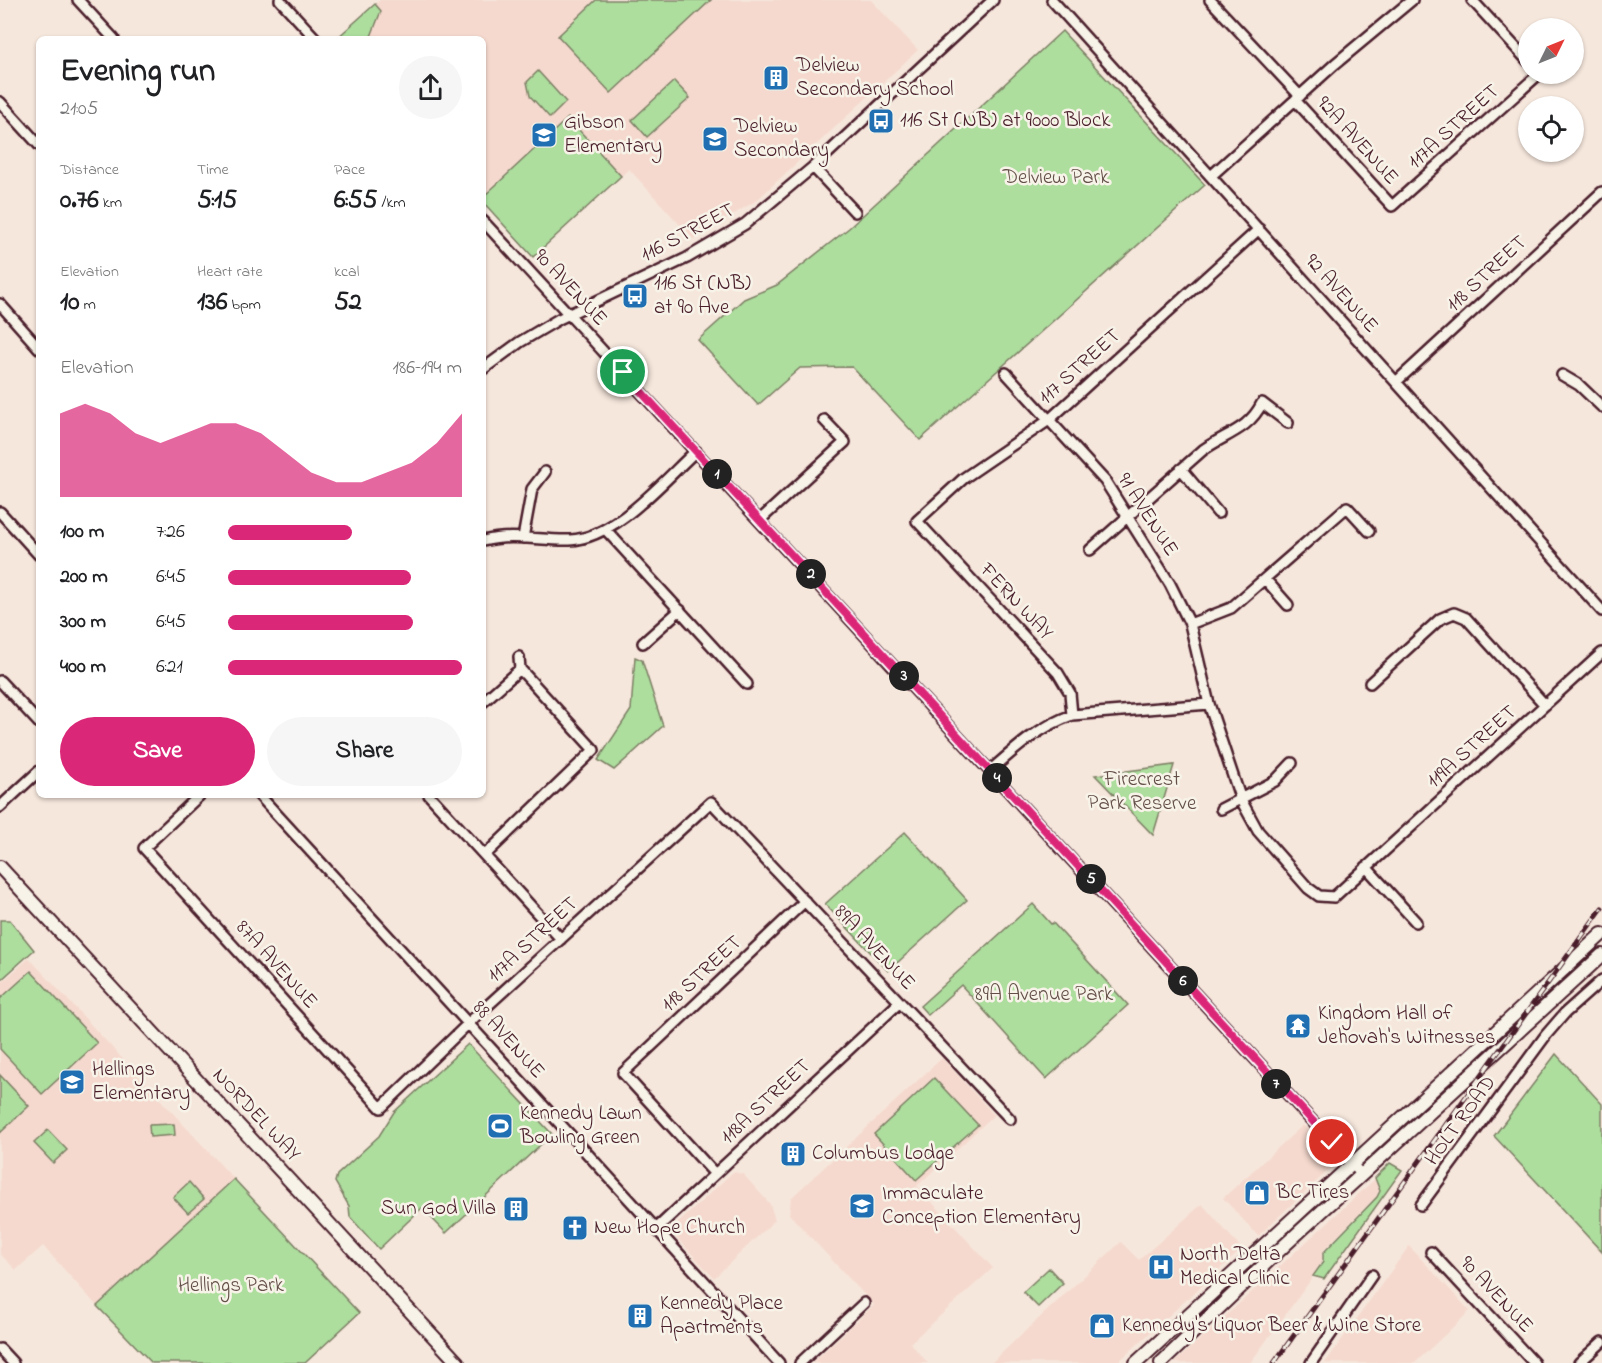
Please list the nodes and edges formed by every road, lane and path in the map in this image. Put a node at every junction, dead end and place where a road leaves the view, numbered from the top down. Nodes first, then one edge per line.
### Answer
1 (78, 0) edge
2 (280, 0) edge
3 (993, 0) edge
4 (1052, 0) edge
5 (1210, 0) edge
6 (1412, 0) edge
7 (1472, 0) edge
8 (111, 36) edge
9 (313, 36) edge
10 (1518, 50) edge
11 (1528, 84) edge
12 (1298, 98) junction
13 (0, 102) edge
14 (36, 142) edge
15 (813, 167) junction
16 (1211, 176) junction
17 (1602, 192) edge
18 (1392, 206) joint
19 (855, 212) dead end
20 (486, 224) edge
21 (1259, 229) junction
22 (0, 304) edge
23 (569, 314) junction
24 (36, 345) edge
25 (486, 367) edge
26 (1006, 373) dead end
27 (1562, 375) dead end
28 (1396, 382) junction
29 (1598, 397) edge
30 (1602, 407) edge
31 (824, 420) dead end
32 (1049, 420) junction
33 (1288, 423) dead end
34 (696, 451) junction
35 (1181, 469) junction
36 (545, 471) dead end
37 (0, 512) edge
38 (1218, 513) dead end
39 (1129, 516) junction
40 (760, 520) junction
41 (917, 521) joint
42 (606, 530) junction
43 (1368, 531) dead end
44 (523, 538) junction
45 (486, 540) edge
46 (1090, 550) dead end
47 (36, 552) edge
48 (1265, 579) junction
49 (1288, 605) dead end
50 (680, 610) junction
51 (1602, 611) edge
52 (1190, 624) junction
53 (644, 644) dead end
54 (1602, 653) edge
55 (519, 657) dead end
56 (520, 669) junction
57 (0, 681) edge
58 (1370, 683) dead end
59 (747, 684) dead end
60 (486, 699) edge
61 (1209, 704) junction
62 (1545, 705) junction
63 (1072, 715) junction
64 (36, 720) edge
65 (1292, 763) dead end
66 (991, 770) junction
67 (36, 774) edge
68 (197, 798) edge
69 (262, 798) edge
70 (432, 798) edge
71 (1241, 800) junction
72 (711, 802) joint
73 (0, 807) edge
74 (1221, 809) dead end
75 (485, 855) junction
76 (0, 867) edge
77 (1366, 867) junction
78 (1334, 897) joint
79 (805, 901) junction
80 (1416, 922) dead end
81 (1602, 934) edge
82 (561, 939) junction
83 (1602, 955) edge
84 (1602, 980) edge
85 (900, 1002) junction
86 (469, 1024) junction
87 (1468, 1057) junction
88 (1459, 1085) junction
89 (381, 1108) joint
90 (1011, 1119) dead end
91 (1352, 1164) junction
92 (715, 1174) junction
93 (1362, 1174) junction
94 (1421, 1204) dead end
95 (656, 1229) junction
96 (1431, 1252) dead end
97 (1372, 1275) dead end
98 (864, 1303) dead end
99 (1602, 1342) edge
100 (1154, 1346) junction
101 (0, 1349) edge
102 (13, 1363) edge
103 (458, 1363) edge
104 (778, 1363) edge
105 (800, 1363) edge
106 (1136, 1363) edge
107 (1145, 1363) edge
108 (1161, 1363) edge
109 (1311, 1363) edge
110 (1534, 1363) edge
111 (1580, 1363) edge

1 - 8 street
2 - 9 street
3 - 15 street, 116 STREET
4 - 16 street, 92 AVENUE
5 - 12 street, 92A AVENUE
6 - 12 street
7 - 10 street
11 - 18 street, 117A STREET
12 - 16 street
12 - 18 street, 92A AVENUE
13 - 14 street
15 - 19 street
15 - 23 street, 116 STREET
16 - 21 street, 92 AVENUE
17 - 28 street, 118 STREET
20 - 23 street, 90 AVENUE
21 - 28 street, 92 AVENUE
21 - 32 street, 117 STREET
22 - 24 street
23 - 25 street, 116 STREET
23 - 34 street, 90 AVENUE
26 - 32 street, 91 AVENUE
27 - 29 street
28 - 51 street, 92 AVENUE
29 - 30 street
31 - 40 street
32 - 39 street, 91 AVENUE
32 - 41 street, 117 STREET
33 - 35 street
34 - 40 street, 90 AVENUE
34 - 42 street
35 - 38 street
35 - 39 street
36 - 44 street
37 - 47 street
39 - 46 street
39 - 52 street, 91 AVENUE
40 - 66 street, 90 AVENUE
41 - 63 street, FERN WAY
42 - 44 street
42 - 50 street
43 - 48 street
44 - 45 street
48 - 49 street
48 - 52 street
50 - 53 street
50 - 59 street
52 - 61 street, 91 AVENUE
54 - 62 street, 119A STREET
55 - 56 street
56 - 60 street
56 - 75 street
57 - 64 street
58 - 62 street
61 - 63 street
61 - 71 street, 91 AVENUE
62 - 77 street, 119A STREET
63 - 66 street
65 - 71 street
66 - 91 street, 90 AVENUE
67 - 73 street
68 - 89 street, 87A AVENUE
69 - 86 street, 88 AVENUE
70 - 75 street
71 - 74 street
71 - 78 street, 91 AVENUE
72 - 79 street, 89A AVENUE
72 - 82 street, 117A STREET
75 - 82 street
76 - 103 main road, NORDEL WAY
77 - 78 street, 119A STREET
77 - 80 street
79 - 85 street, 89A AVENUE
79 - 92 street, 118 STREET
81 - 87 main road
82 - 86 street, 117A STREET
83 - 88 main road
84 - 94 street, HOLT ROAD
85 - 90 street, 89A AVENUE
85 - 92 street, 118A STREET
86 - 89 street, 117A STREET
86 - 95 street, 88 AVENUE
87 - 88 main road
87 - 91 main road
88 - 93 main road
91 - 93 street, 90 AVENUE
91 - 100 main road
92 - 95 street, 118A STREET
93 - 108 main road
95 - 104 street, 88 AVENUE
96 - 110 street, 90 AVENUE
97 - 109 street
98 - 105 street
99 - 111 street
100 - 106 main road
100 - 107 main road
101 - 102 street

